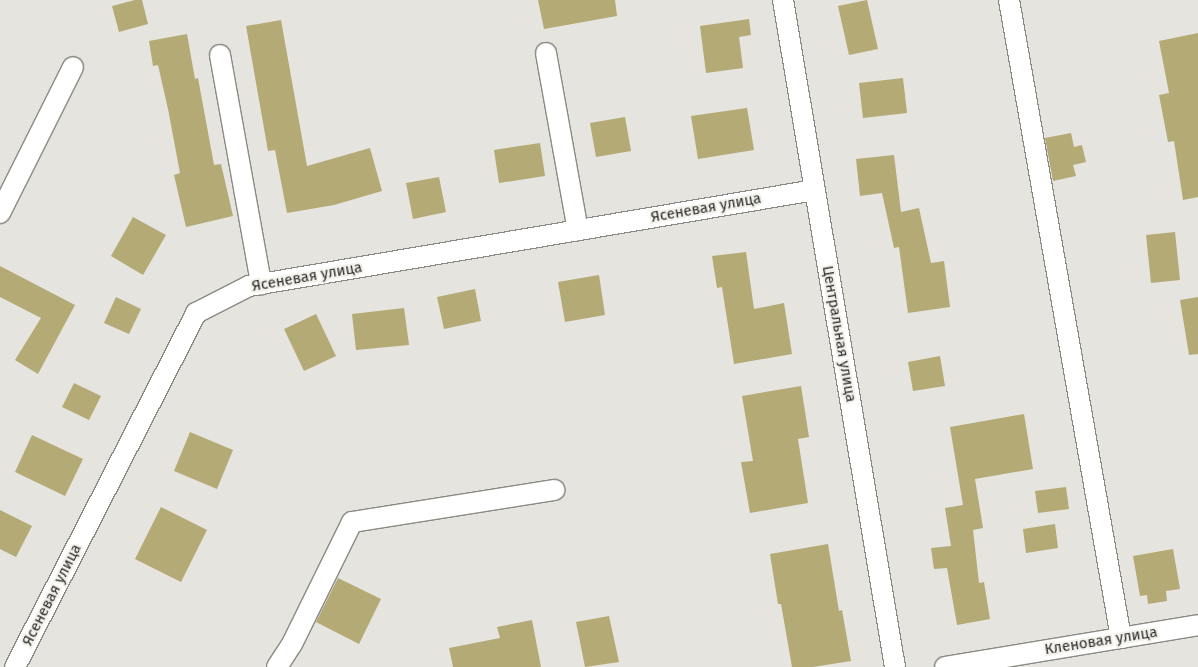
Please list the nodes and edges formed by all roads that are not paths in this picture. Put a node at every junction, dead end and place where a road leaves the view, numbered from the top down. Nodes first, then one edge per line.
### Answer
1 (784, 0) edge
2 (1009, 0) edge
3 (546, 53) dead end
4 (220, 55) dead end
5 (73, 67) dead end
6 (815, 190) junction
7 (0, 213) edge
8 (578, 230) junction
9 (261, 284) junction
10 (554, 490) dead end
11 (1198, 625) edge
12 (1121, 638) junction
13 (15, 667) edge
14 (277, 667) edge
15 (895, 667) edge
16 (945, 667) edge

1 - 6 street, Центральная улица
2 - 12 street
3 - 8 street
4 - 9 street
5 - 7 street
6 - 8 street, Ясеневая улица
6 - 15 street, Центральная улица
8 - 9 street, Ясеневая улица
9 - 13 street, Ясеневая улица
10 - 14 street
11 - 12 street, Кленовая улица
12 - 16 street, Кленовая улица

